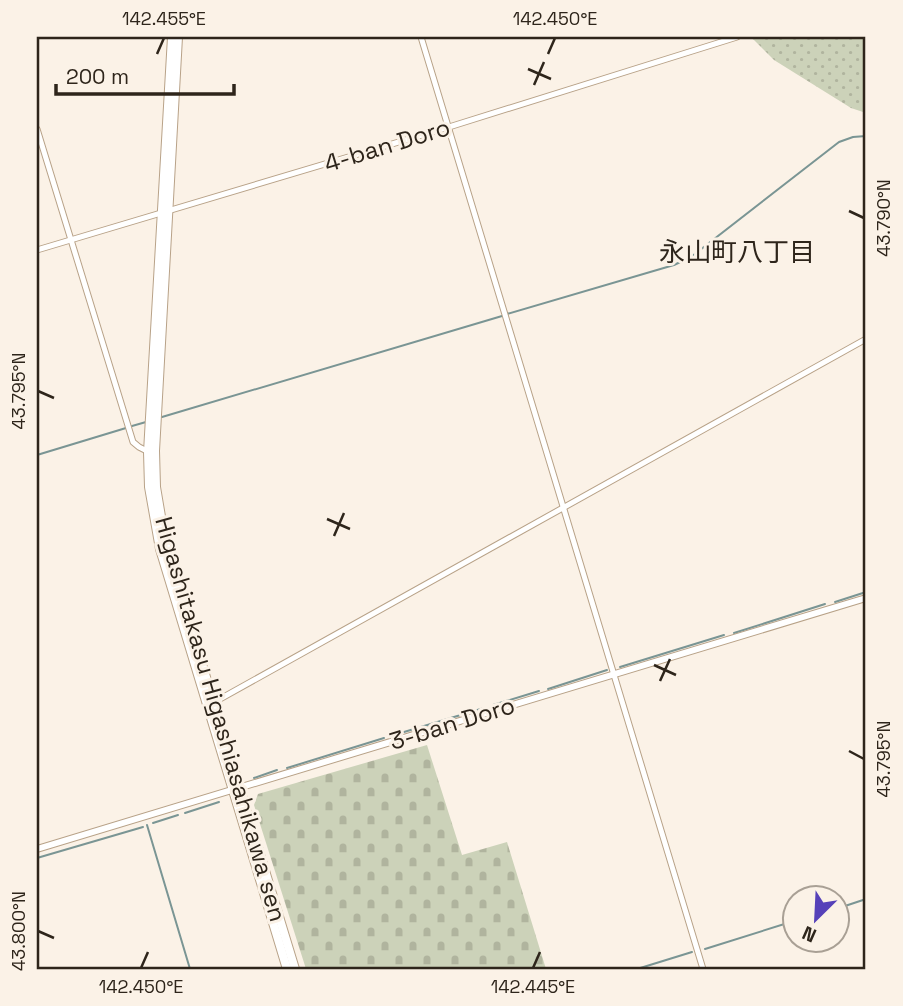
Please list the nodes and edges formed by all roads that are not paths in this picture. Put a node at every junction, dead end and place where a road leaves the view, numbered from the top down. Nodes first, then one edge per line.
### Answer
1 (172, 37) edge
2 (178, 37) edge
3 (421, 37) edge
4 (737, 37) edge
5 (449, 127) junction
6 (37, 129) edge
7 (165, 212) junction
8 (72, 240) junction
9 (37, 250) edge
10 (866, 340) edge
11 (151, 452) junction
12 (563, 508) junction
13 (866, 597) edge
14 (614, 674) junction
15 (211, 704) junction
16 (237, 788) junction
17 (37, 849) edge
18 (287, 969) edge
19 (295, 969) edge
20 (703, 969) edge

1 - 7 main road
2 - 7 main road
3 - 5 street
4 - 5 street, 4-ban Doro
5 - 7 street, 4-ban Doro
5 - 12 street
6 - 8 street
7 - 8 street, 4-ban Doro
7 - 11 main road, Higashitakasu Higashiasahikawa sen
8 - 9 street, 4-ban Doro
8 - 11 street
10 - 12 street
11 - 15 main road, Higashitakasu Higashiasahikawa sen
12 - 14 street
12 - 15 street
13 - 14 street, 3-ban Doro
14 - 16 street, 3-ban Doro
14 - 20 street
15 - 16 main road, Higashitakasu Higashiasahikawa sen
16 - 17 street, 3-ban Doro
16 - 18 main road, Higashitakasu Higashiasahikawa sen
16 - 19 main road, Higashitakasu Higashiasahikawa sen

